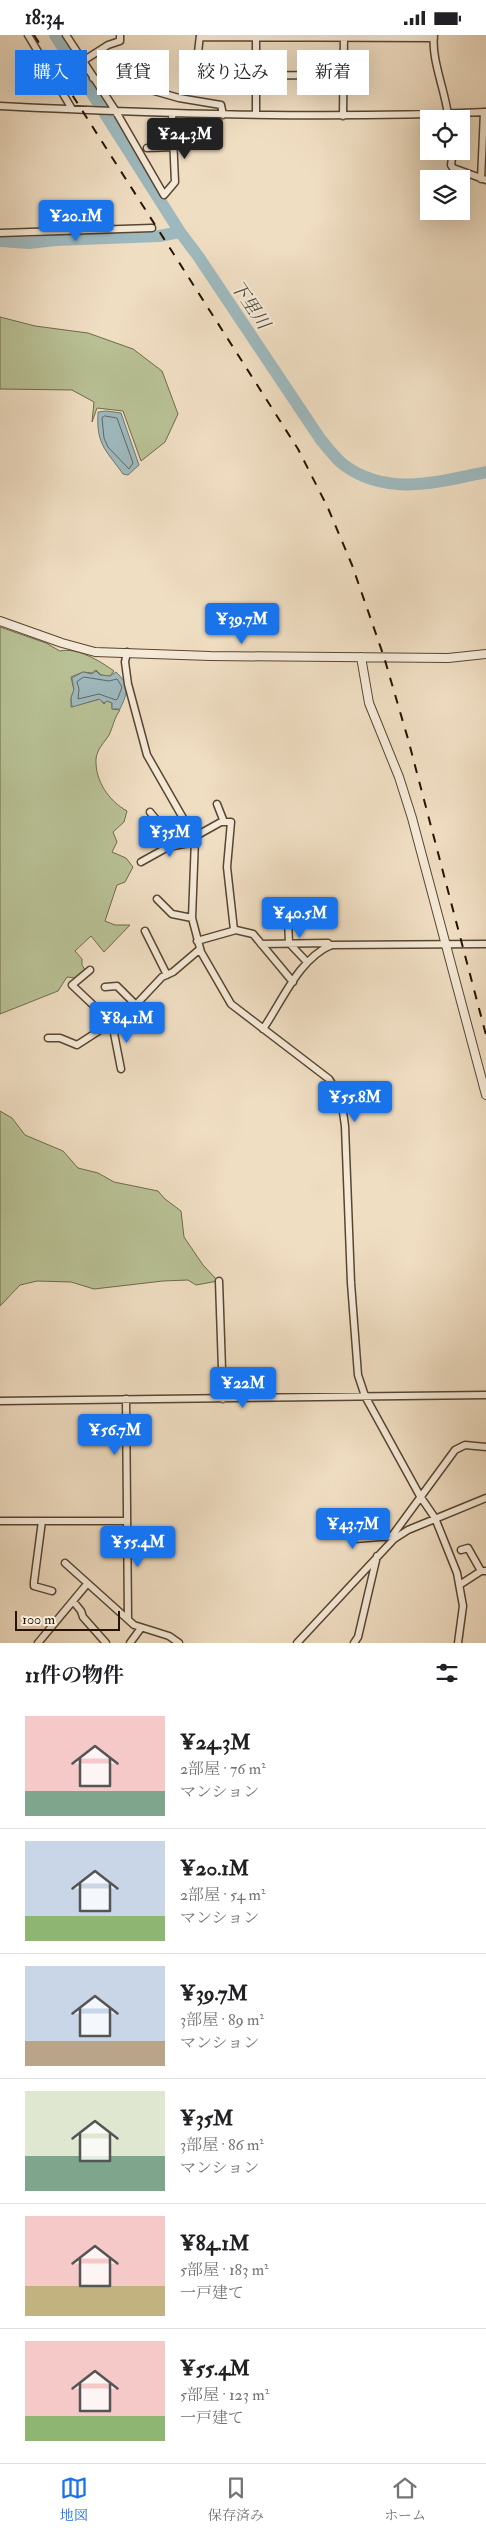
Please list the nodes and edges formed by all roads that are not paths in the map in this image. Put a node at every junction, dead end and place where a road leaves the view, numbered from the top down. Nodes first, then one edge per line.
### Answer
1 (28, 35) edge
2 (66, 35) edge
3 (120, 35) edge
4 (200, 36) edge
5 (256, 36) edge
6 (344, 36) edge
7 (434, 36) edge
8 (76, 50) edge
9 (198, 50) edge
10 (256, 50) edge
11 (344, 50) edge
12 (87, 58) edge
13 (87, 68) edge
14 (93, 78) junction
15 (256, 95) edge
16 (343, 95) edge
17 (0, 106) edge
18 (72, 109) junction
19 (113, 110) junction
20 (450, 110) edge
21 (485, 112) edge
22 (172, 114) junction
23 (470, 114) edge
24 (223, 115) junction
25 (256, 115) junction
26 (343, 116) junction
27 (420, 116) edge
28 (174, 147) junction
29 (147, 149) dead end
30 (451, 160) edge
31 (484, 179) edge
32 (152, 228) dead end
33 (0, 233) edge
34 (0, 621) edge
35 (127, 652) junction
36 (486, 654) edge
37 (361, 657) junction
38 (217, 804) dead end
39 (150, 812) dead end
40 (224, 822) junction
41 (195, 839) junction
42 (173, 846) junction
43 (141, 862) dead end
44 (158, 899) dead end
45 (192, 918) junction
46 (288, 919) dead end
47 (145, 931) dead end
48 (234, 931) junction
49 (197, 941) junction
50 (289, 943) junction
51 (446, 943) junction
52 (261, 944) junction
53 (486, 944) edge
54 (330, 946) junction
55 (200, 949) junction
56 (307, 962) junction
57 (90, 970) dead end
58 (167, 975) junction
59 (293, 982) junction
60 (105, 987) dead end
61 (136, 1005) junction
62 (112, 1023) junction
63 (264, 1029) junction
64 (48, 1038) dead end
65 (121, 1069) dead end
66 (486, 1095) edge
67 (219, 1281) dead end
68 (486, 1395) edge
69 (365, 1396) junction
70 (126, 1399) junction
71 (223, 1399) junction
72 (0, 1401) edge
73 (486, 1447) edge
74 (420, 1496) junction
75 (486, 1498) edge
76 (127, 1517) junction
77 (435, 1518) junction
78 (0, 1521) edge
79 (42, 1521) junction
80 (332, 1523) dead end
81 (393, 1537) junction
82 (461, 1550) dead end
83 (377, 1555) junction
84 (65, 1563) dead end
85 (484, 1571) edge
86 (87, 1584) junction
87 (461, 1584) junction
88 (52, 1591) dead end
89 (73, 1601) junction
90 (128, 1619) junction
91 (141, 1628) junction
92 (164, 1634) junction
93 (38, 1643) edge
94 (106, 1643) edge
95 (130, 1643) edge
96 (162, 1643) edge
97 (179, 1643) edge
98 (296, 1643) edge
99 (354, 1643) edge
100 (458, 1643) edge

1 - 18 street
2 - 8 street
3 - 12 street
4 - 5 street
4 - 9 street
5 - 6 street
5 - 10 street
6 - 7 street
6 - 11 street
7 - 20 street
13 - 14 street
14 - 19 street
14 - 24 street
15 - 25 street
16 - 26 street
17 - 18 street
18 - 19 street
19 - 22 street
19 - 28 street
21 - 23 street
21 - 31 street
22 - 24 street
22 - 28 street
24 - 25 street
25 - 26 street
26 - 27 street
28 - 29 street
30 - 31 street
32 - 33 street
34 - 35 street
35 - 37 street
35 - 41 street
36 - 37 street
37 - 51 street
38 - 40 street
39 - 42 street
40 - 41 street
40 - 48 street
41 - 42 street
41 - 45 street
42 - 43 street
44 - 45 street
45 - 49 street
46 - 50 street
47 - 58 street
48 - 49 street
48 - 52 street
49 - 55 street
50 - 52 street
50 - 54 street
50 - 56 street
51 - 53 street
51 - 54 street
51 - 66 street
52 - 59 street
54 - 56 street
55 - 58 street
55 - 63 street
56 - 59 street
57 - 62 street
58 - 61 street
59 - 63 street
60 - 61 street
61 - 62 street
62 - 64 street
62 - 65 street
63 - 69 street
67 - 71 street
68 - 69 street
69 - 71 street
69 - 74 street
70 - 71 street
70 - 72 street
70 - 76 street
73 - 74 street
74 - 77 street
74 - 81 street
75 - 77 street
76 - 79 street
76 - 90 street
77 - 81 street
77 - 87 street
78 - 79 street
79 - 88 street
80 - 81 street
81 - 83 street
82 - 85 street
83 - 98 street
83 - 99 street
84 - 86 street
85 - 87 street
86 - 89 street
86 - 90 street
87 - 100 street
89 - 93 street
89 - 94 street
90 - 91 street
91 - 92 street
91 - 95 street
92 - 96 street
92 - 97 street

